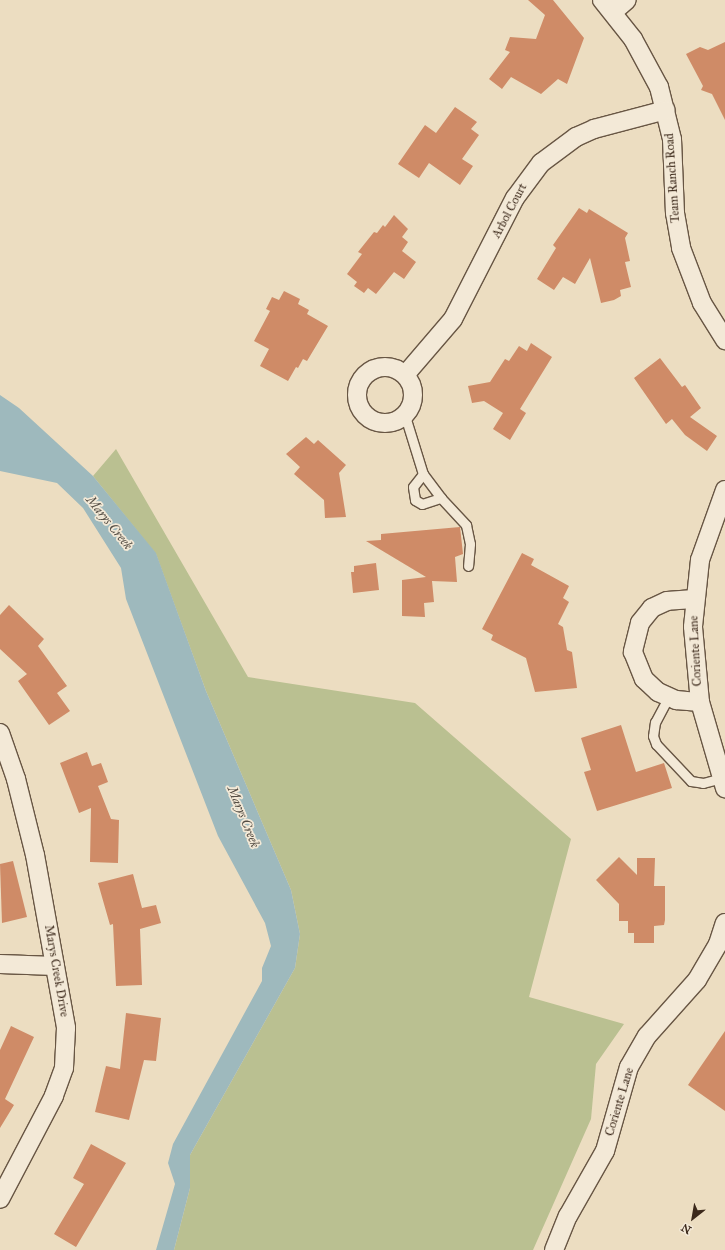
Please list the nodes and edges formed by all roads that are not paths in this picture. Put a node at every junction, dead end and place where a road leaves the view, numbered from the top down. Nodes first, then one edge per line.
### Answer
1 (627, 0) edge
2 (608, 6) edge
3 (666, 110) junction
4 (725, 340) edge
5 (405, 375) junction
6 (405, 416) junction
7 (423, 474) junction
8 (725, 490) edge
9 (441, 498) junction
10 (468, 566) dead end
11 (694, 599) junction
12 (668, 698) junction
13 (700, 702) junction
14 (0, 734) edge
15 (724, 783) edge
16 (725, 922) edge
17 (0, 964) edge
18 (55, 966) junction
19 (0, 1199) edge
20 (554, 1250) edge

1 - 2 street
2 - 3 street, Team Ranch Road
3 - 4 street, Team Ranch Road
3 - 5 street, Arbol Court
5 - 6 street
5 - 6 street
6 - 7 lane
7 - 9 lane
7 - 9 lane
8 - 11 street, Coriente Lane
9 - 10 lane
11 - 12 street, Coriente Lane
11 - 13 street, Coriente Lane
12 - 13 street, Coriente Lane
12 - 15 lane
13 - 15 street, Coriente Lane
14 - 18 street, Marys Creek Drive
16 - 20 street, Coriente Lane
17 - 18 street
18 - 19 street, Marys Creek Drive

